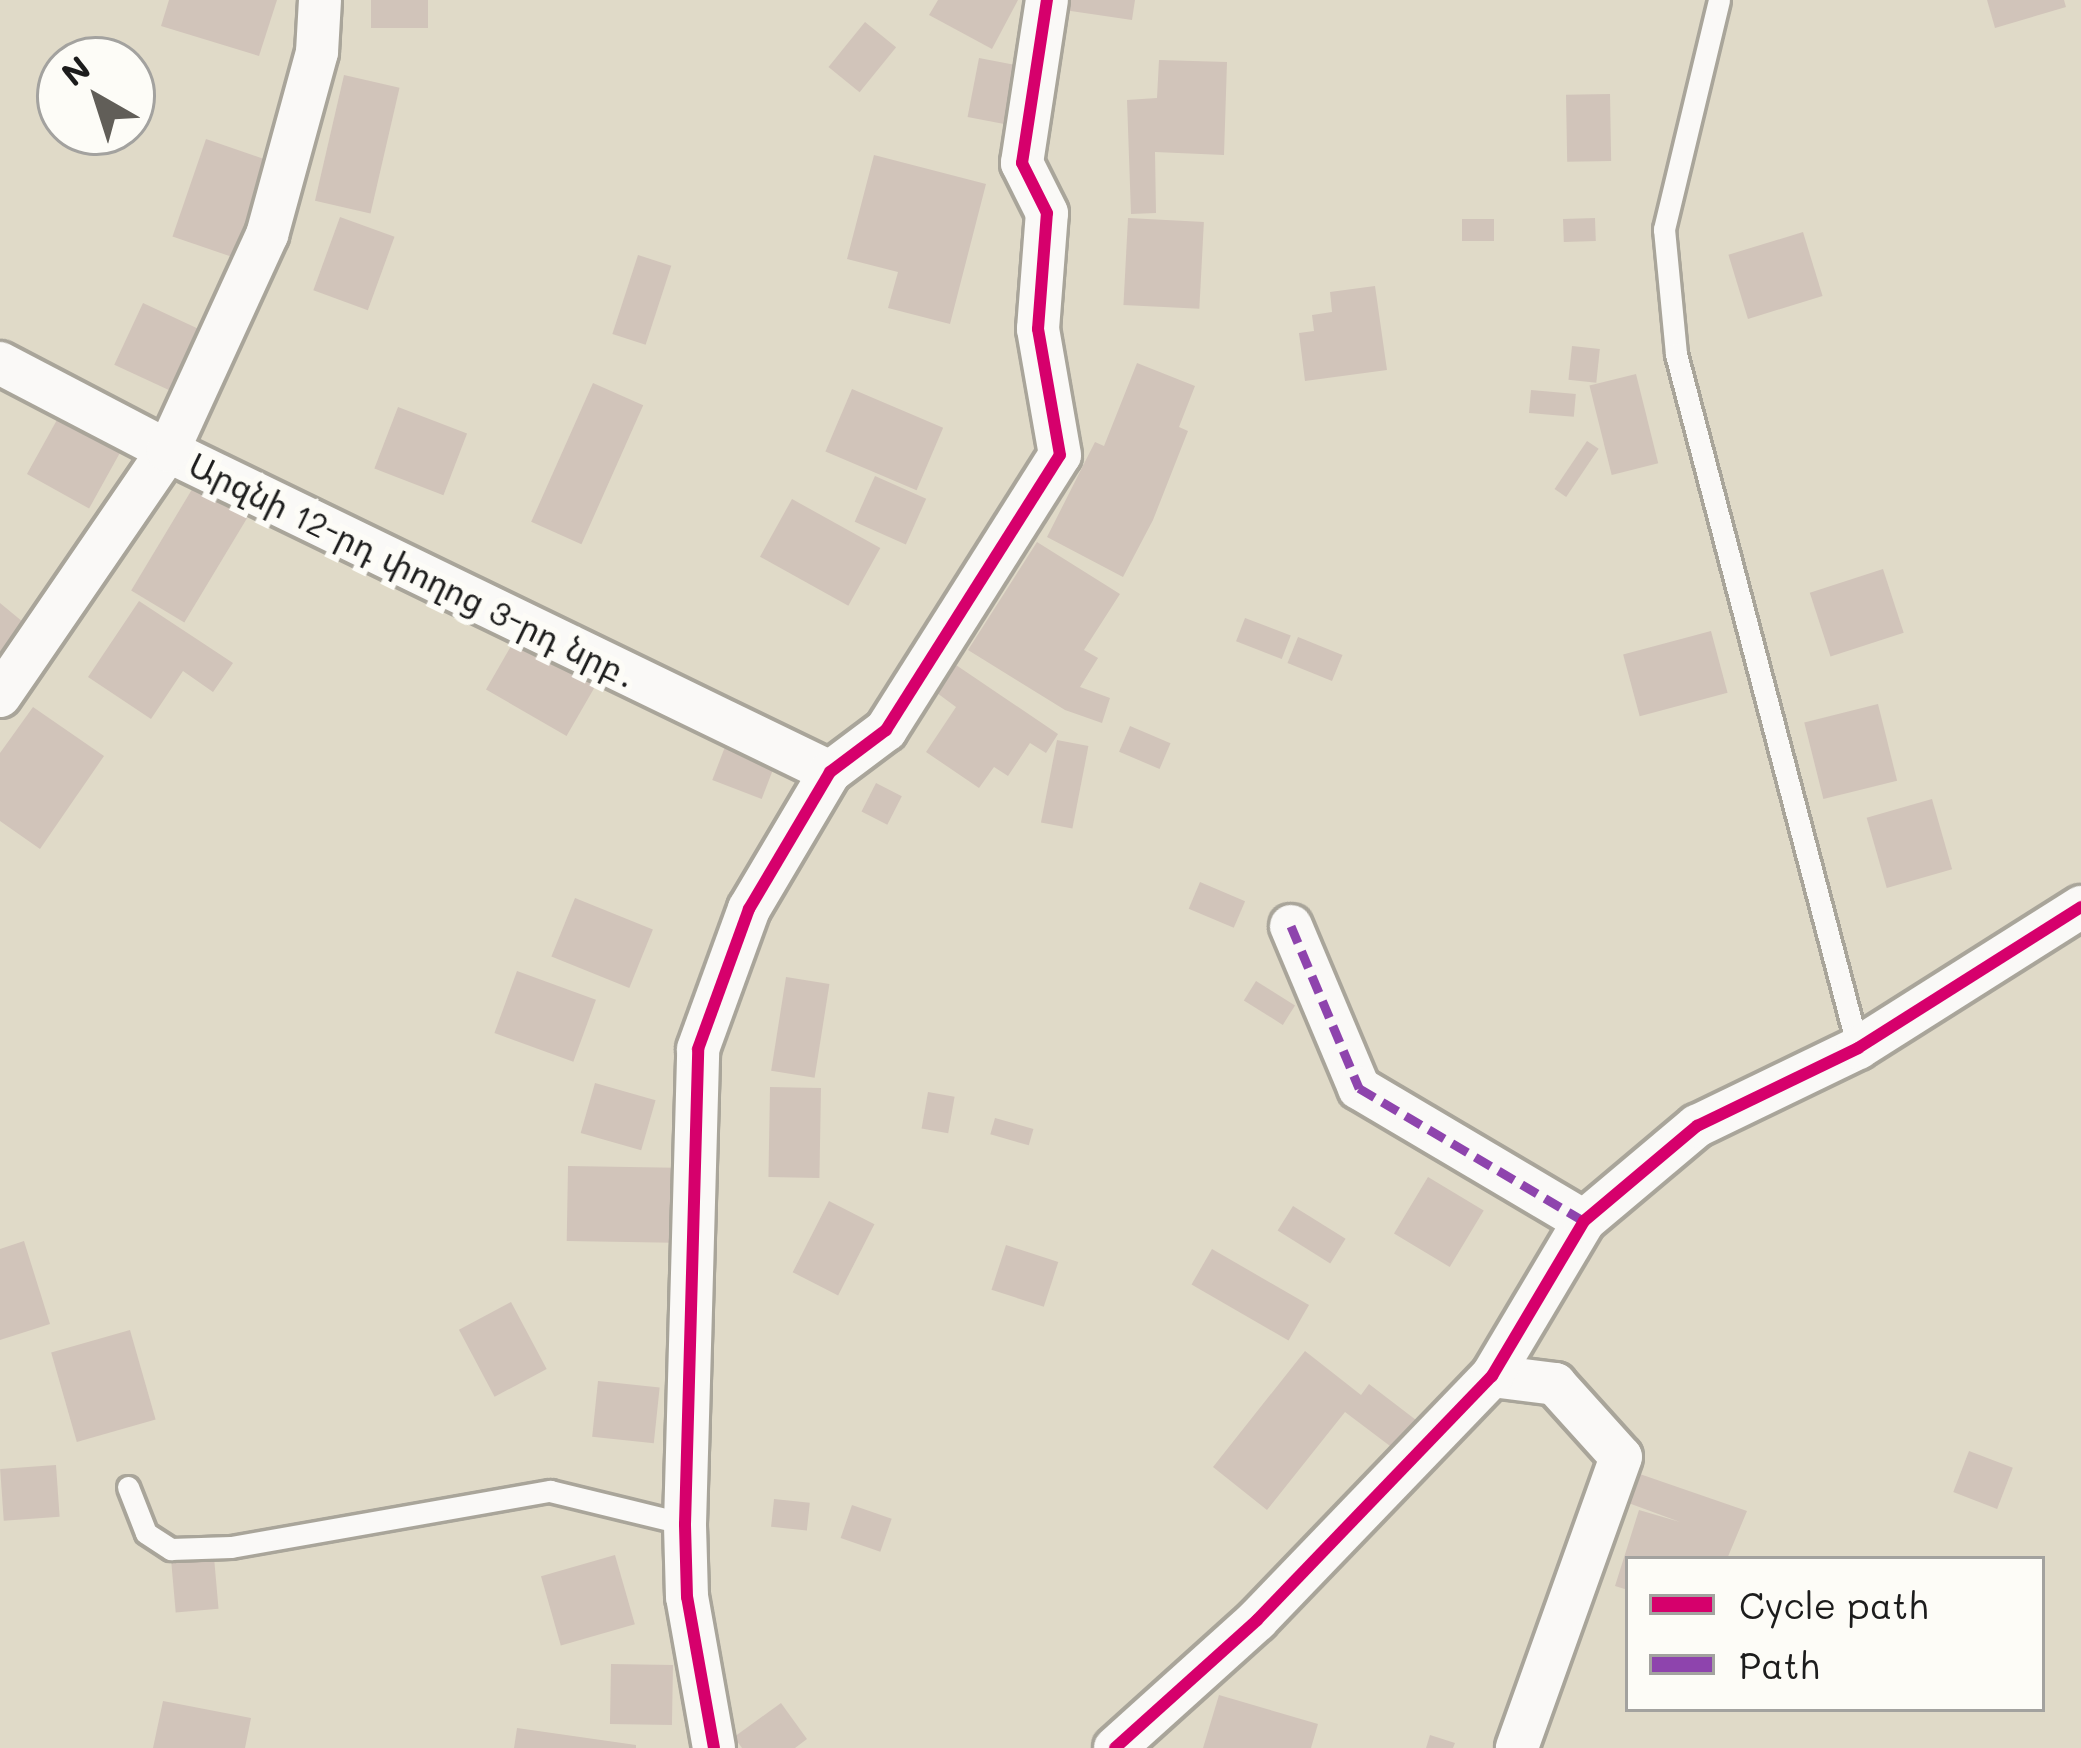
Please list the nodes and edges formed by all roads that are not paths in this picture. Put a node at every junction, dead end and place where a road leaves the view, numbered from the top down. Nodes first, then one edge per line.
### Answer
1 (320, 0) edge
2 (1047, 0) edge
3 (1719, 0) edge
4 (0, 362) edge
5 (168, 451) junction
6 (0, 696) edge
7 (830, 772) junction
8 (2081, 907) edge
9 (1291, 926) dead end
10 (1858, 1048) junction
11 (1584, 1221) junction
12 (1492, 1376) junction
13 (128, 1487) dead end
14 (685, 1524) junction
15 (714, 1748) edge
16 (1115, 1748) edge
17 (1516, 1748) edge

1 - 5 street
2 - 7 street
3 - 10 lane
4 - 5 street, Արզնի 12-րդ փողոց 3-րդ նրբ․
5 - 6 street
5 - 7 street, Արզնի 12-րդ փողոց 3-րդ նրբ․
7 - 14 street
8 - 10 street
9 - 11 street
10 - 11 street
11 - 12 street
12 - 16 street
12 - 17 street
13 - 14 lane
14 - 15 street

